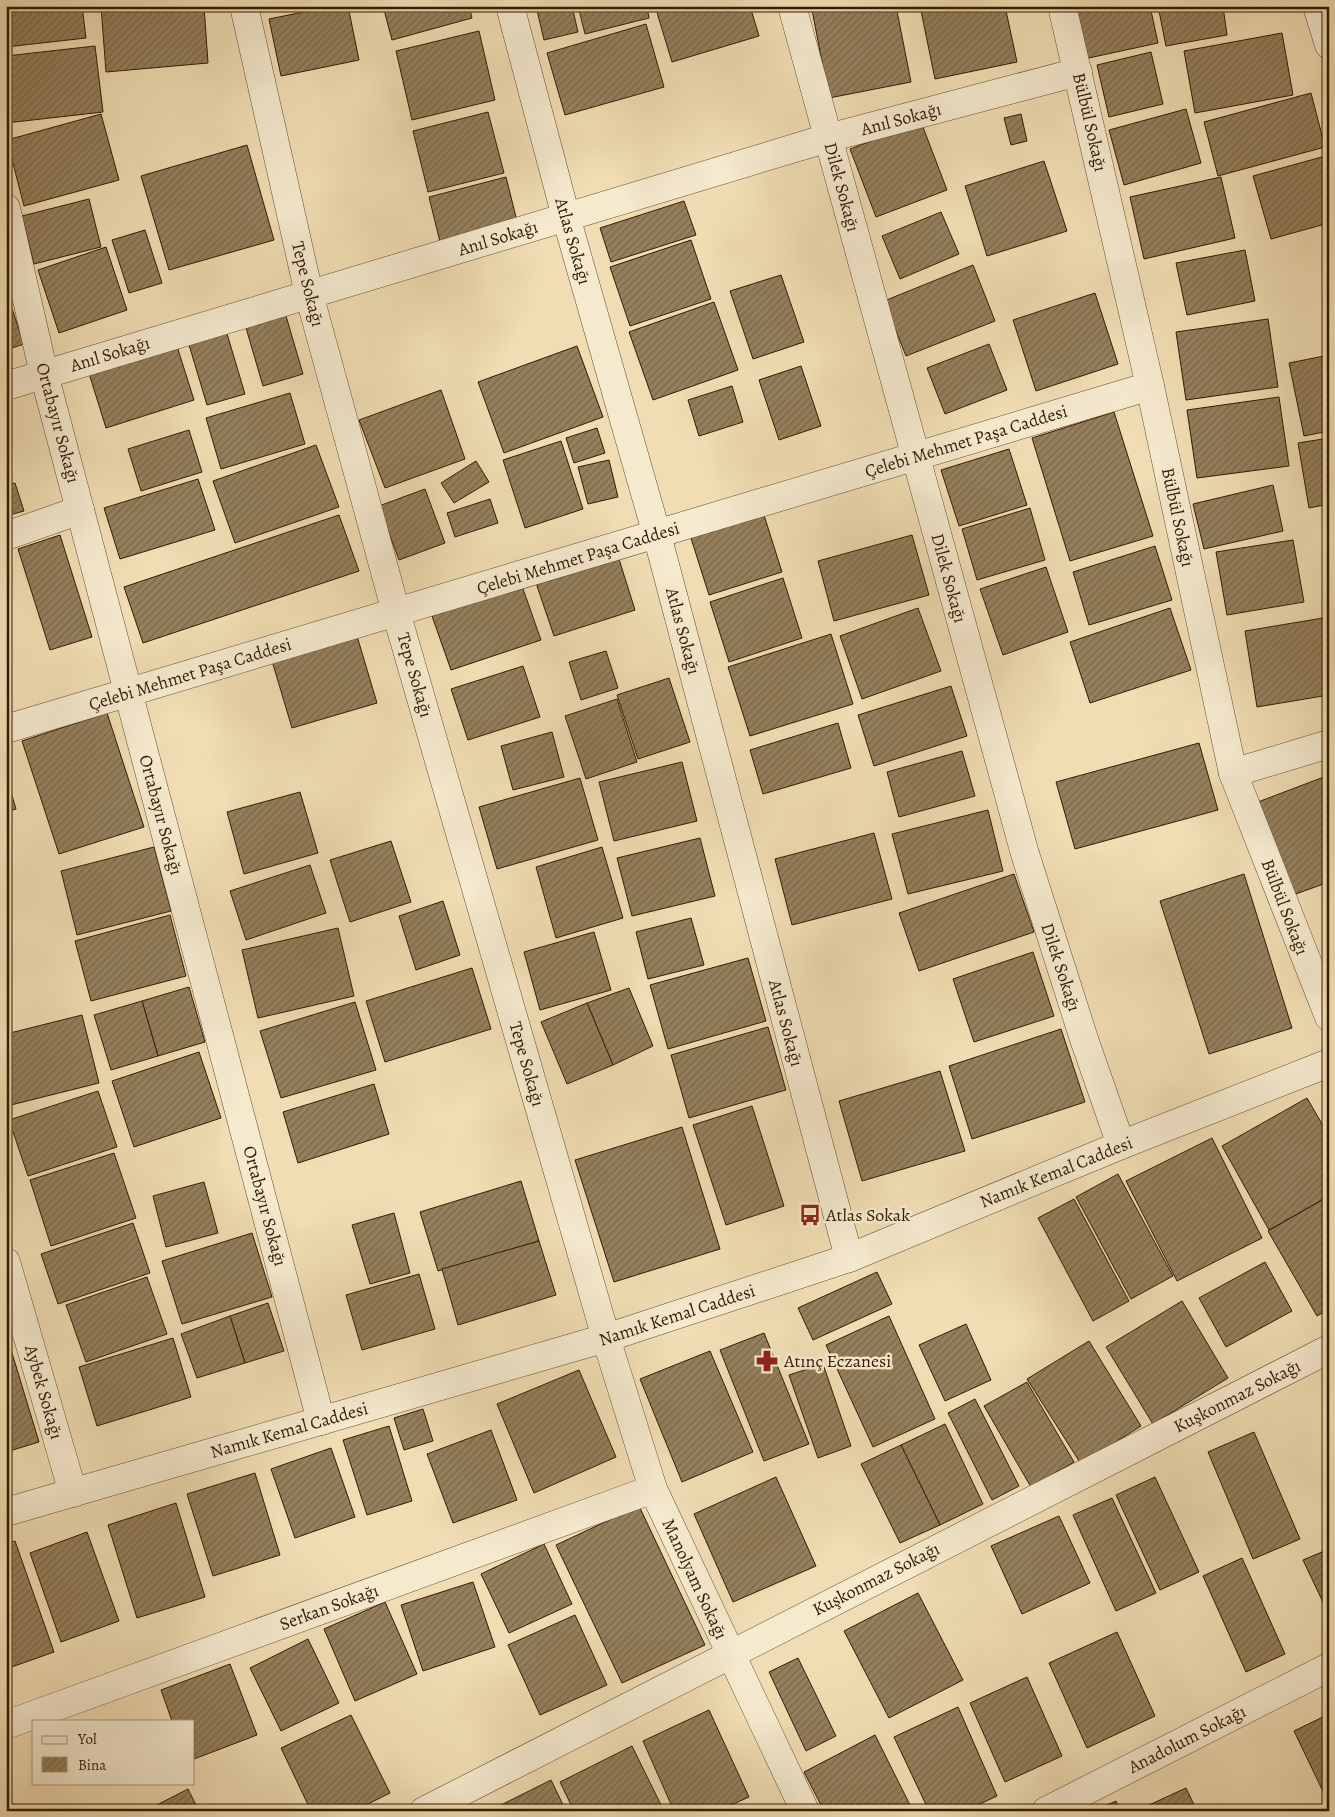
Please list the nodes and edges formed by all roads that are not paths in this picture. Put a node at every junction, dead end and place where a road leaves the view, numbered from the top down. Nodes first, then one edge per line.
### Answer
1 (244, 6) edge
2 (510, 6) edge
3 (792, 6) edge
4 (1062, 6) edge
5 (1317, 6) edge
6 (1329, 45) edge
7 (1078, 72) junction
8 (828, 138) junction
9 (6, 208) edge
10 (566, 218) junction
11 (309, 294) junction
12 (44, 374) junction
13 (6, 386) edge
14 (1150, 386) junction
15 (916, 456) junction
16 (80, 510) junction
17 (657, 534) junction
18 (6, 536) edge
19 (396, 612) junction
20 (129, 692) junction
21 (6, 729) edge
22 (1329, 744) edge
23 (1233, 773) junction
24 (1329, 1018) edge
25 (1329, 1063) edge
26 (1121, 1145) junction
27 (848, 1258) junction
28 (6, 1262) edge
29 (606, 1338) junction
30 (1329, 1349) edge
31 (321, 1421) junction
32 (653, 1489) junction
33 (72, 1493) junction
34 (6, 1512) edge
35 (730, 1654) junction
36 (1329, 1667) edge
37 (6, 1725) edge
38 (424, 1811) edge
39 (806, 1811) edge
40 (1046, 1811) edge

1 - 11 street, Tepe Sokağı
2 - 10 street, Atlas Sokağı
3 - 8 street, Dilek Sokağı
4 - 7 street, Bülbül Sokağı
5 - 6 street
7 - 8 street, Anıl Sokağı
7 - 14 street, Bülbül Sokağı
8 - 10 street, Anıl Sokağı
8 - 15 street, Dilek Sokağı
9 - 12 street, Ortabayır Sokağı
10 - 11 street, Anıl Sokağı
10 - 17 street, Atlas Sokağı
11 - 12 street, Anıl Sokağı
11 - 19 street, Tepe Sokağı
12 - 13 street, Anıl Sokağı
12 - 16 street, Ortabayır Sokağı
14 - 15 street, Çelebi Mehmet Paşa Caddesi
14 - 23 street, Bülbül Sokağı
15 - 17 street, Çelebi Mehmet Paşa Caddesi
15 - 26 street, Dilek Sokağı
16 - 18 street
16 - 20 street, Ortabayır Sokağı
17 - 19 street, Çelebi Mehmet Paşa Caddesi
17 - 27 street, Atlas Sokağı
19 - 20 street, Çelebi Mehmet Paşa Caddesi
19 - 29 street, Tepe Sokağı
20 - 21 street, Çelebi Mehmet Paşa Caddesi
20 - 31 street, Ortabayır Sokağı
22 - 23 street
23 - 24 street, Bülbül Sokağı
25 - 26 street, Namık Kemal Caddesi
26 - 27 street, Namık Kemal Caddesi
27 - 29 street, Namık Kemal Caddesi
28 - 33 street, Aybek Sokağı
29 - 31 street, Namık Kemal Caddesi
29 - 32 street, Manolyam Sokağı
30 - 35 street, Kuşkonmaz Sokağı
31 - 33 street, Namık Kemal Caddesi
32 - 35 street, Manolyam Sokağı
32 - 37 street, Serkan Sokağı
33 - 34 street, Namık Kemal Caddesi
35 - 38 street, Kuşkonmaz Sokağı
35 - 39 street, Manolyam Sokağı
36 - 40 street, Anadolum Sokağı

